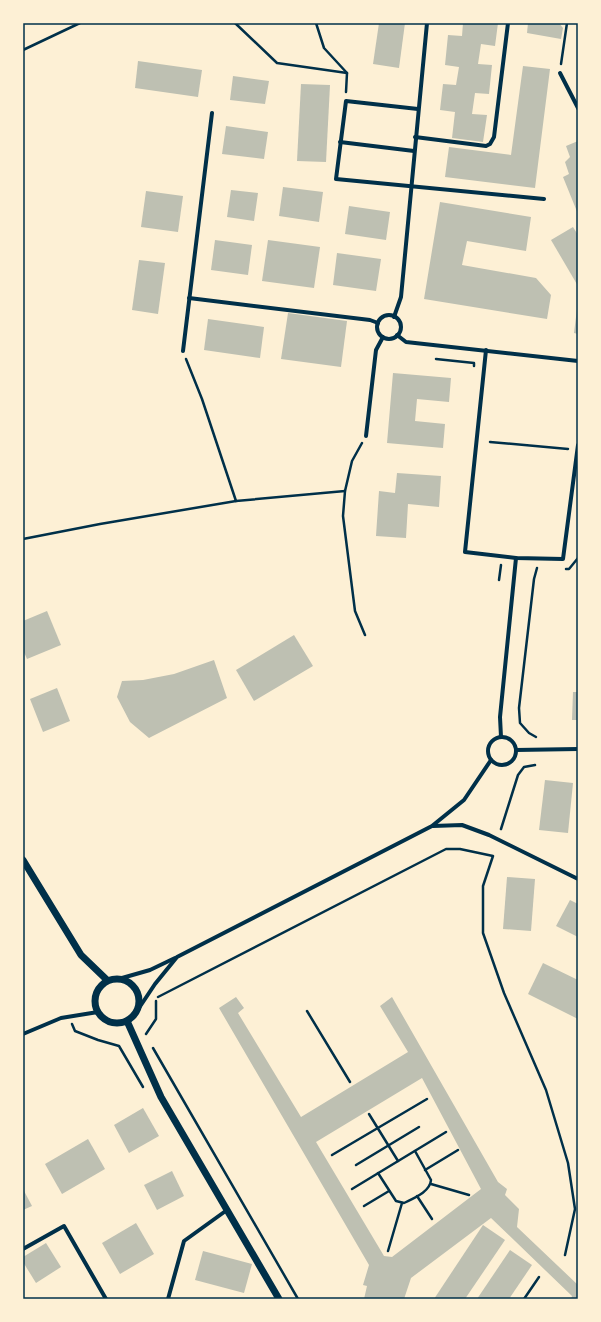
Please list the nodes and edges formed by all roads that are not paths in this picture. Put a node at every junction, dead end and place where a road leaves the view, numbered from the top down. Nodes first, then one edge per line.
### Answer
1 (427, 23) edge
2 (508, 23) edge
3 (560, 73) road end
4 (578, 108) edge
5 (418, 109) junction
6 (212, 113) dead end
7 (415, 137) junction
8 (340, 142) junction
9 (414, 151) junction
10 (411, 185) junction
11 (544, 199) dead end
12 (189, 298) junction
13 (394, 317) junction
14 (378, 323) junction
15 (397, 335) junction
16 (383, 337) junction
17 (486, 350) junction
18 (183, 351) road end
19 (578, 361) edge
20 (366, 436) road end
21 (578, 445) edge
22 (516, 558) junction
23 (501, 737) junction
24 (578, 749) edge
25 (516, 750) junction
26 (491, 760) junction
27 (432, 826) junction
28 (23, 860) edge
29 (578, 879) edge
30 (177, 957) junction
31 (122, 978) junction
32 (107, 980) junction
33 (139, 1008) junction
34 (98, 1012) junction
35 (127, 1021) junction
36 (23, 1034) edge
37 (227, 1210) junction
38 (23, 1248) edge
39 (106, 1299) edge
40 (168, 1299) edge
41 (279, 1299) edge

1 - 5 street
2 - 7 street
3 - 4 street
5 - 7 street
5 - 8 street
6 - 12 street
7 - 9 street
8 - 9 street
8 - 10 street
9 - 10 street
10 - 11 street
10 - 13 street
12 - 14 street
12 - 18 street
13 - 14 street
13 - 15 street
14 - 16 street
15 - 16 street
15 - 17 street
16 - 20 street
17 - 19 street
17 - 22 street
21 - 22 street
22 - 23 street
23 - 25 street
23 - 26 street
24 - 25 street
25 - 26 street
26 - 27 street
27 - 29 street
27 - 30 street
28 - 32 street
30 - 31 street
30 - 33 street
31 - 32 street
31 - 33 street
32 - 34 street
33 - 35 street
34 - 35 street
34 - 36 street
35 - 37 street
37 - 40 street
37 - 41 street
38 - 39 street

